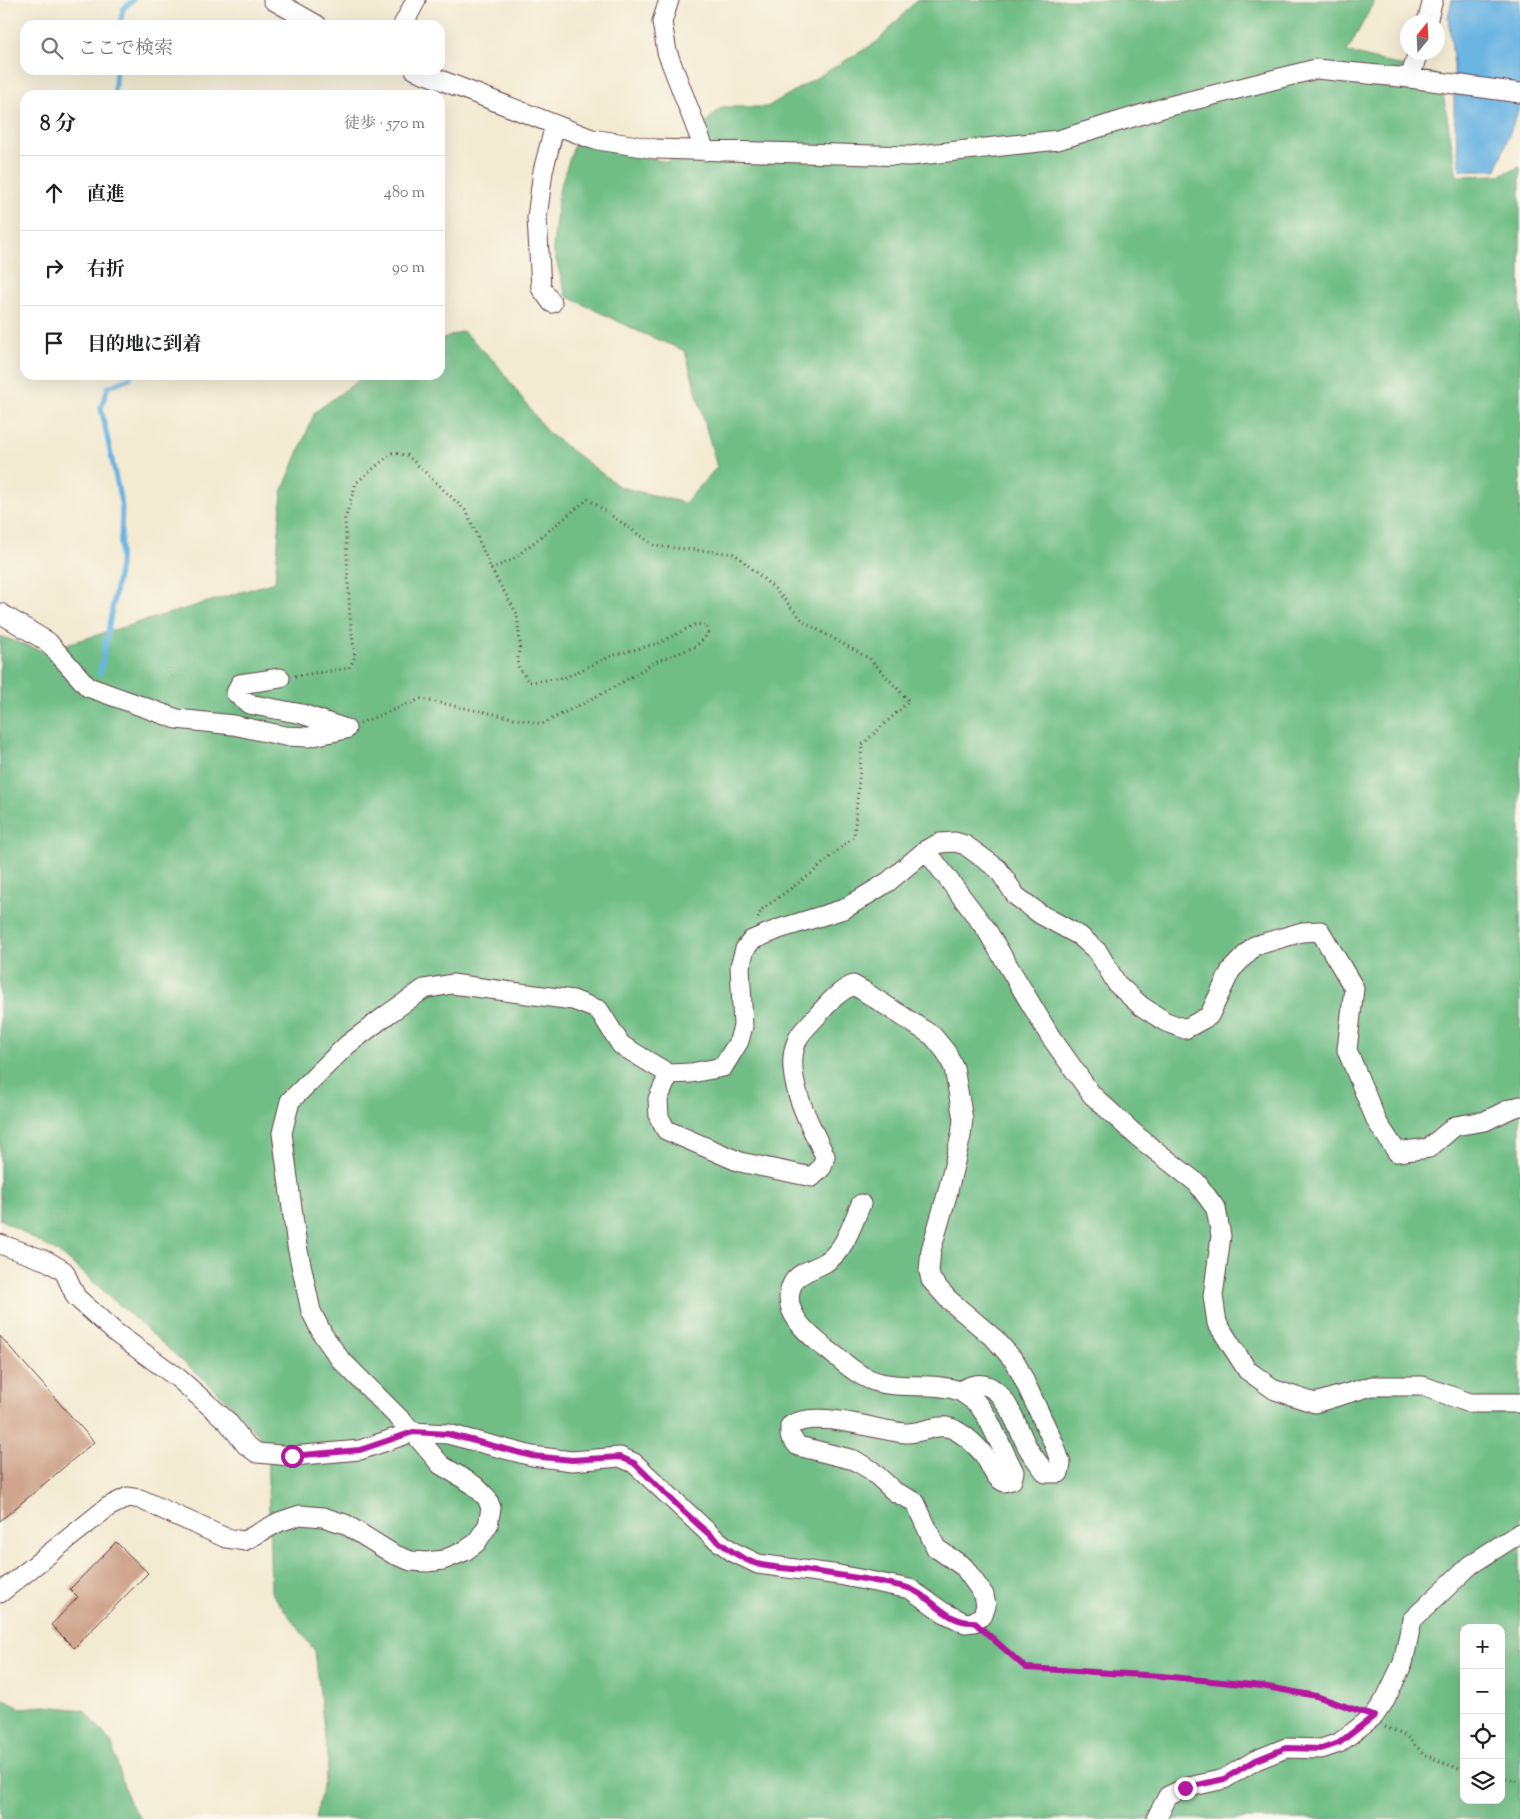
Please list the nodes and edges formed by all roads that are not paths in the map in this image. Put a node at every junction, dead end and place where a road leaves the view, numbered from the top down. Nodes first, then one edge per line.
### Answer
1 (273, 0) edge
2 (416, 0) edge
3 (669, 0) edge
4 (1433, 0) edge
5 (1429, 15) edge
6 (308, 20) edge
7 (406, 20) edge
8 (1416, 60) edge
9 (428, 75) edge
10 (1410, 78) junction
11 (1520, 93) edge
12 (555, 125) junction
13 (705, 151) junction
14 (552, 303) dead end
15 (0, 613) edge
16 (280, 678) road end
17 (926, 850) junction
18 (669, 1074) junction
19 (1520, 1106) edge
20 (861, 1204) dead end
21 (0, 1244) edge
22 (960, 1391) junction
23 (1520, 1403) edge
24 (413, 1432) junction
25 (1520, 1533) edge
26 (0, 1593) edge
27 (1156, 1819) edge

1 - 6 street
2 - 7 street
3 - 13 street
4 - 5 street
8 - 10 street
9 - 12 street
10 - 11 street
10 - 13 street
12 - 13 street
12 - 14 street
15 - 16 street
17 - 18 street
17 - 19 street
17 - 23 street
18 - 22 street
18 - 24 street
20 - 22 street
21 - 24 street
22 - 24 street
24 - 26 street
25 - 27 street

